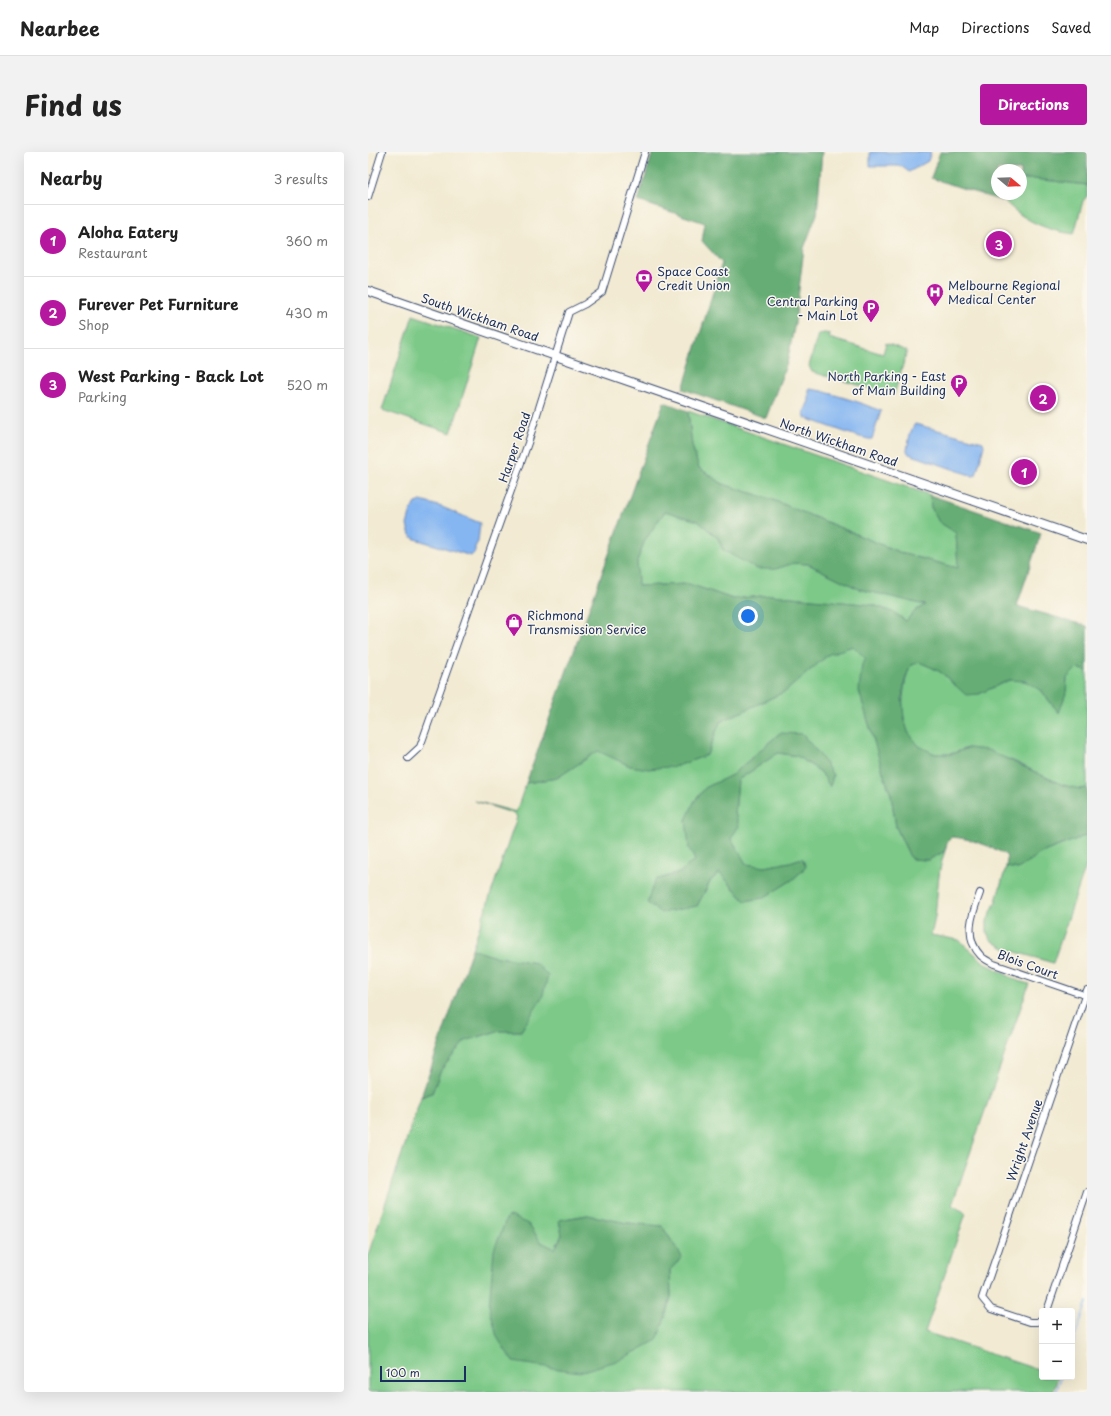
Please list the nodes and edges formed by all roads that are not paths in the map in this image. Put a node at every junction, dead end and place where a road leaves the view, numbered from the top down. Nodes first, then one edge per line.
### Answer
1 (382, 152) edge
2 (645, 152) edge
3 (368, 197) edge
4 (368, 291) edge
5 (555, 356) junction
6 (584, 366) joint
7 (1087, 540) edge
8 (408, 758) dead end
9 (980, 893) dead end
10 (1086, 994) edge
11 (1087, 1192) edge
12 (1048, 1308) edge
13 (1039, 1321) edge

1 - 3 street
2 - 5 street, Harper Road
4 - 5 main road, South Wickham Road
5 - 6 main road, South Wickham Road
5 - 8 street, Harper Road
6 - 7 main road, North Wickham Road
9 - 10 street, Blois Court
10 - 13 street, Wright Avenue
11 - 12 street

